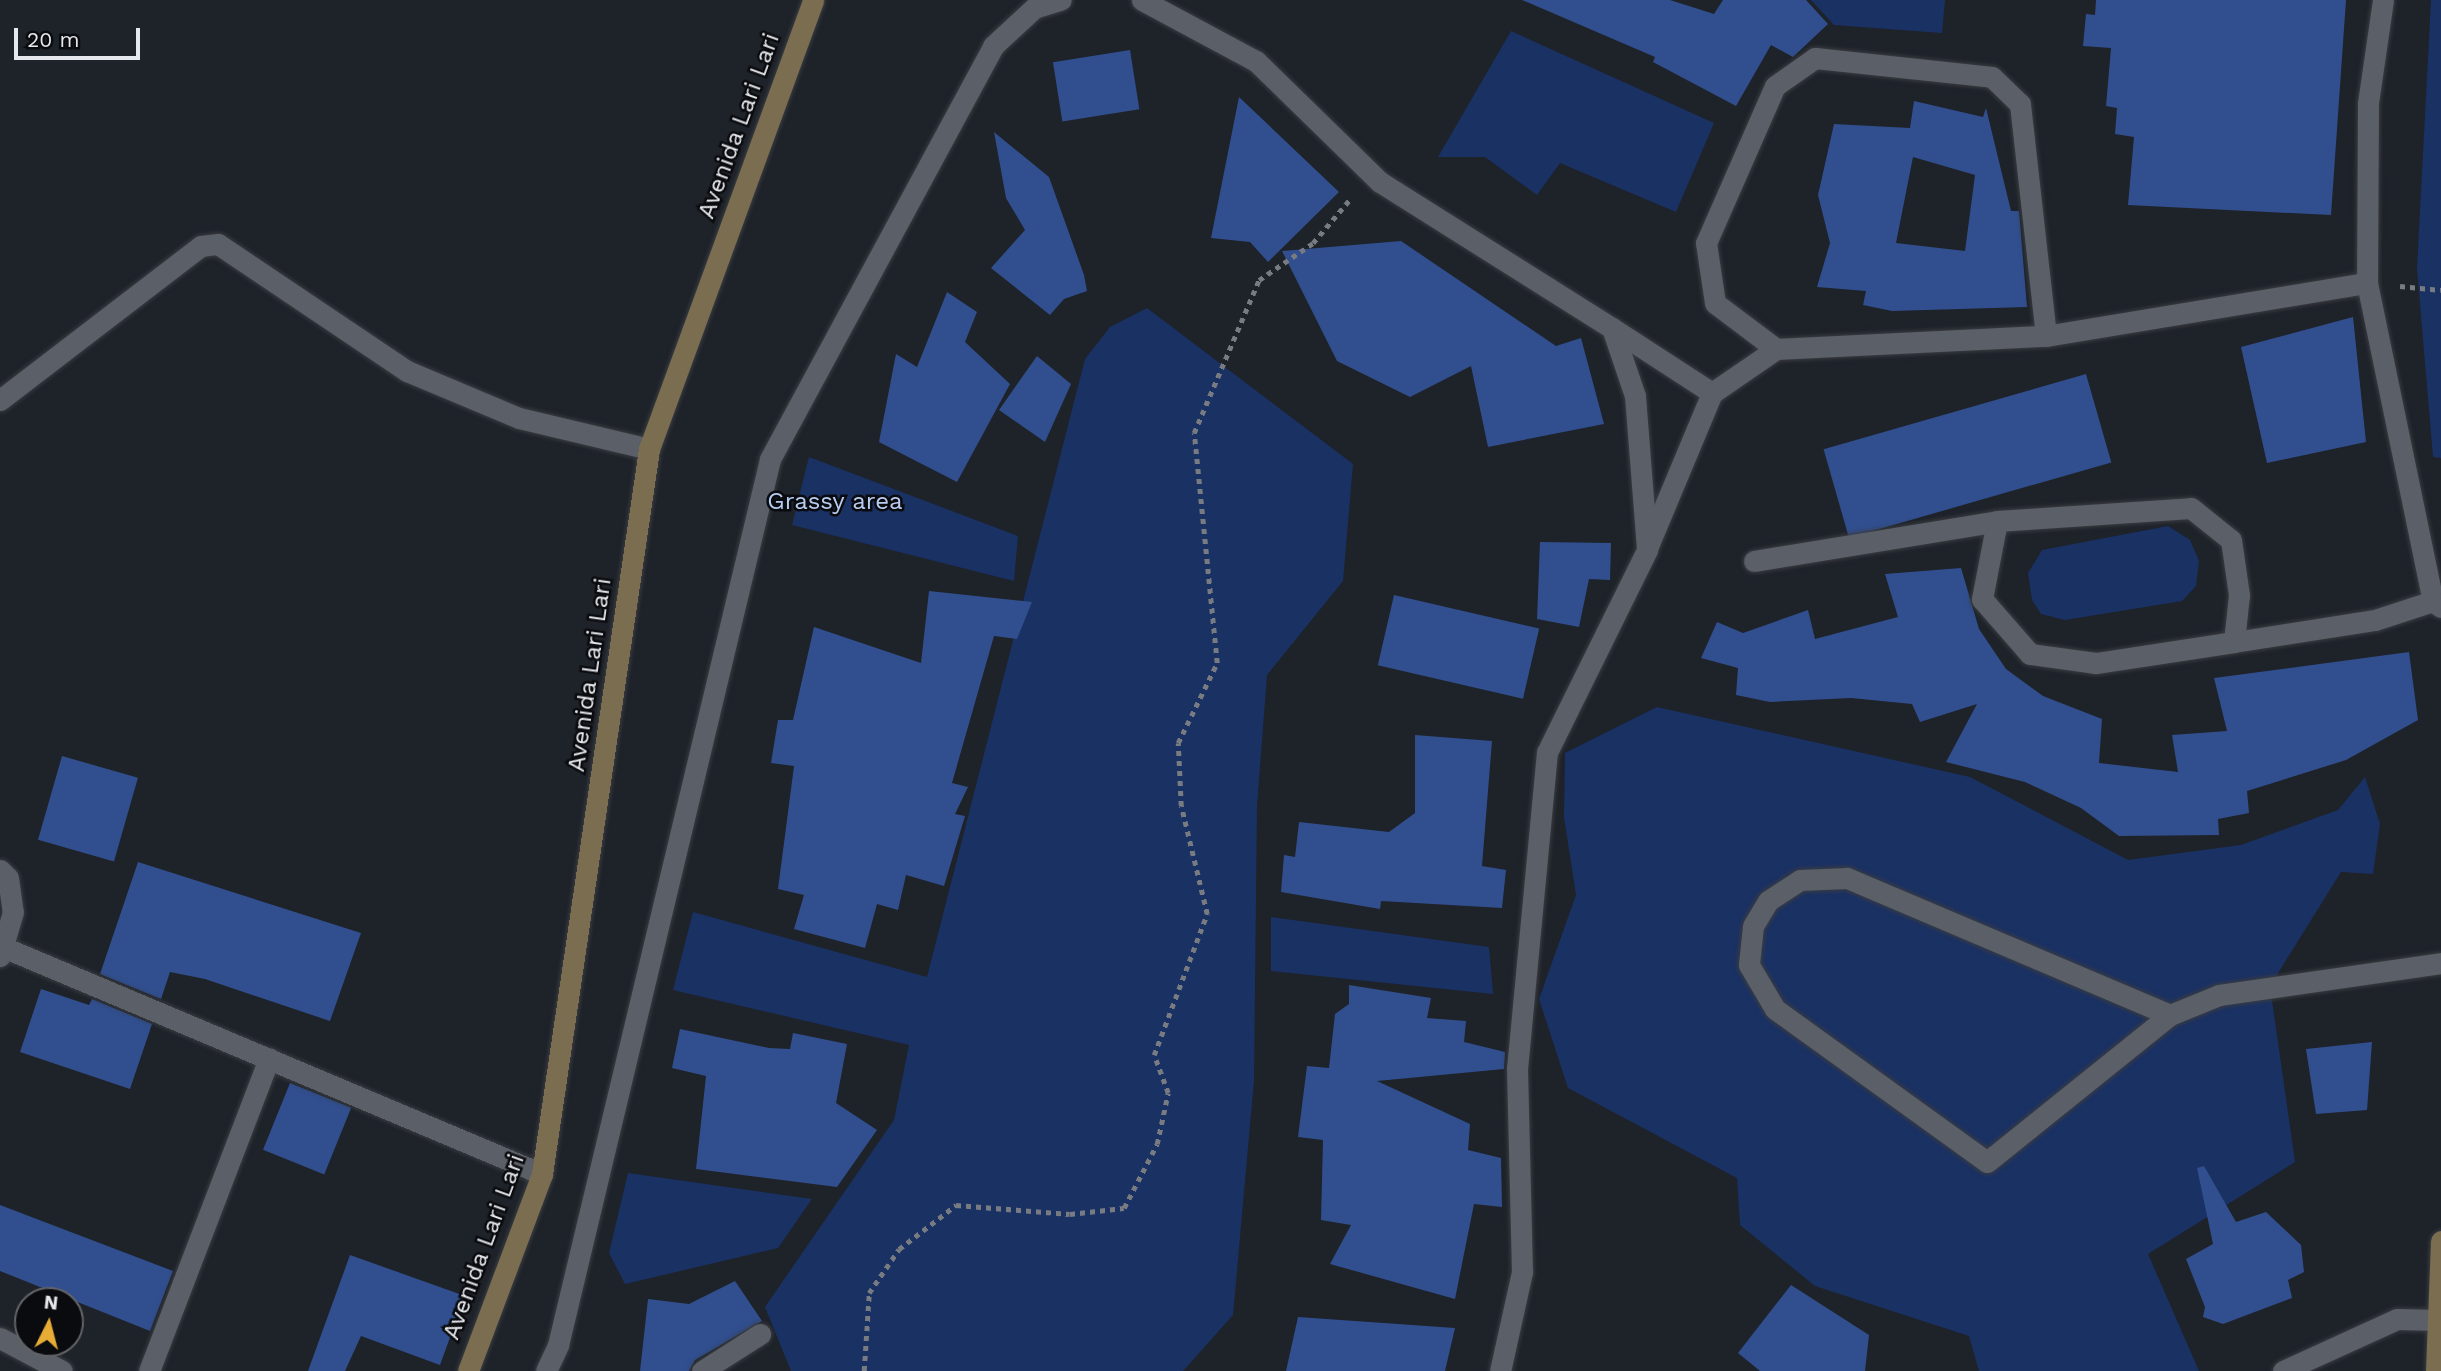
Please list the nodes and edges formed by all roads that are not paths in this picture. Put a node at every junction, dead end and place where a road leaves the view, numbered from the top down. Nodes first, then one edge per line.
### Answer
1 (813, 0) edge
2 (1061, 0) edge
3 (1142, 0) edge
4 (2383, 0) edge
5 (2368, 283) junction
6 (1612, 328) junction
7 (2046, 336) junction
8 (1776, 349) junction
9 (1712, 393) junction
10 (0, 400) edge
11 (649, 449) junction
12 (1997, 521) junction
13 (1647, 550) junction
14 (1754, 561) dead end
15 (2437, 604) edge
16 (2234, 642) junction
17 (0, 870) edge
18 (2, 951) edge
19 (2441, 963) edge
20 (2169, 1015) junction
21 (269, 1058) junction
22 (542, 1174) junction
23 (2441, 1241) edge
24 (2438, 1320) junction
25 (760, 1334) dead end
26 (0, 1338) edge
27 (62, 1371) edge
28 (149, 1371) edge
29 (468, 1371) edge
30 (546, 1371) edge
31 (702, 1371) edge
32 (1500, 1371) edge
33 (2283, 1371) edge
34 (2437, 1371) edge

1 - 11 street, Avenida Lari Lari
2 - 30 street
3 - 6 street
4 - 5 street
5 - 7 street
5 - 15 street
6 - 9 street
6 - 13 street
7 - 8 street
7 - 8 street
8 - 9 street
9 - 13 street
10 - 11 street
11 - 22 street, Avenida Lari Lari
12 - 14 street
12 - 16 street
12 - 16 street
13 - 32 street
15 - 16 street
17 - 18 street
18 - 21 street
19 - 20 street
20 - 20 street
21 - 22 street
21 - 28 street
22 - 29 street, Avenida Lari Lari
23 - 24 street
24 - 33 street
24 - 34 street
25 - 31 street
26 - 27 street

